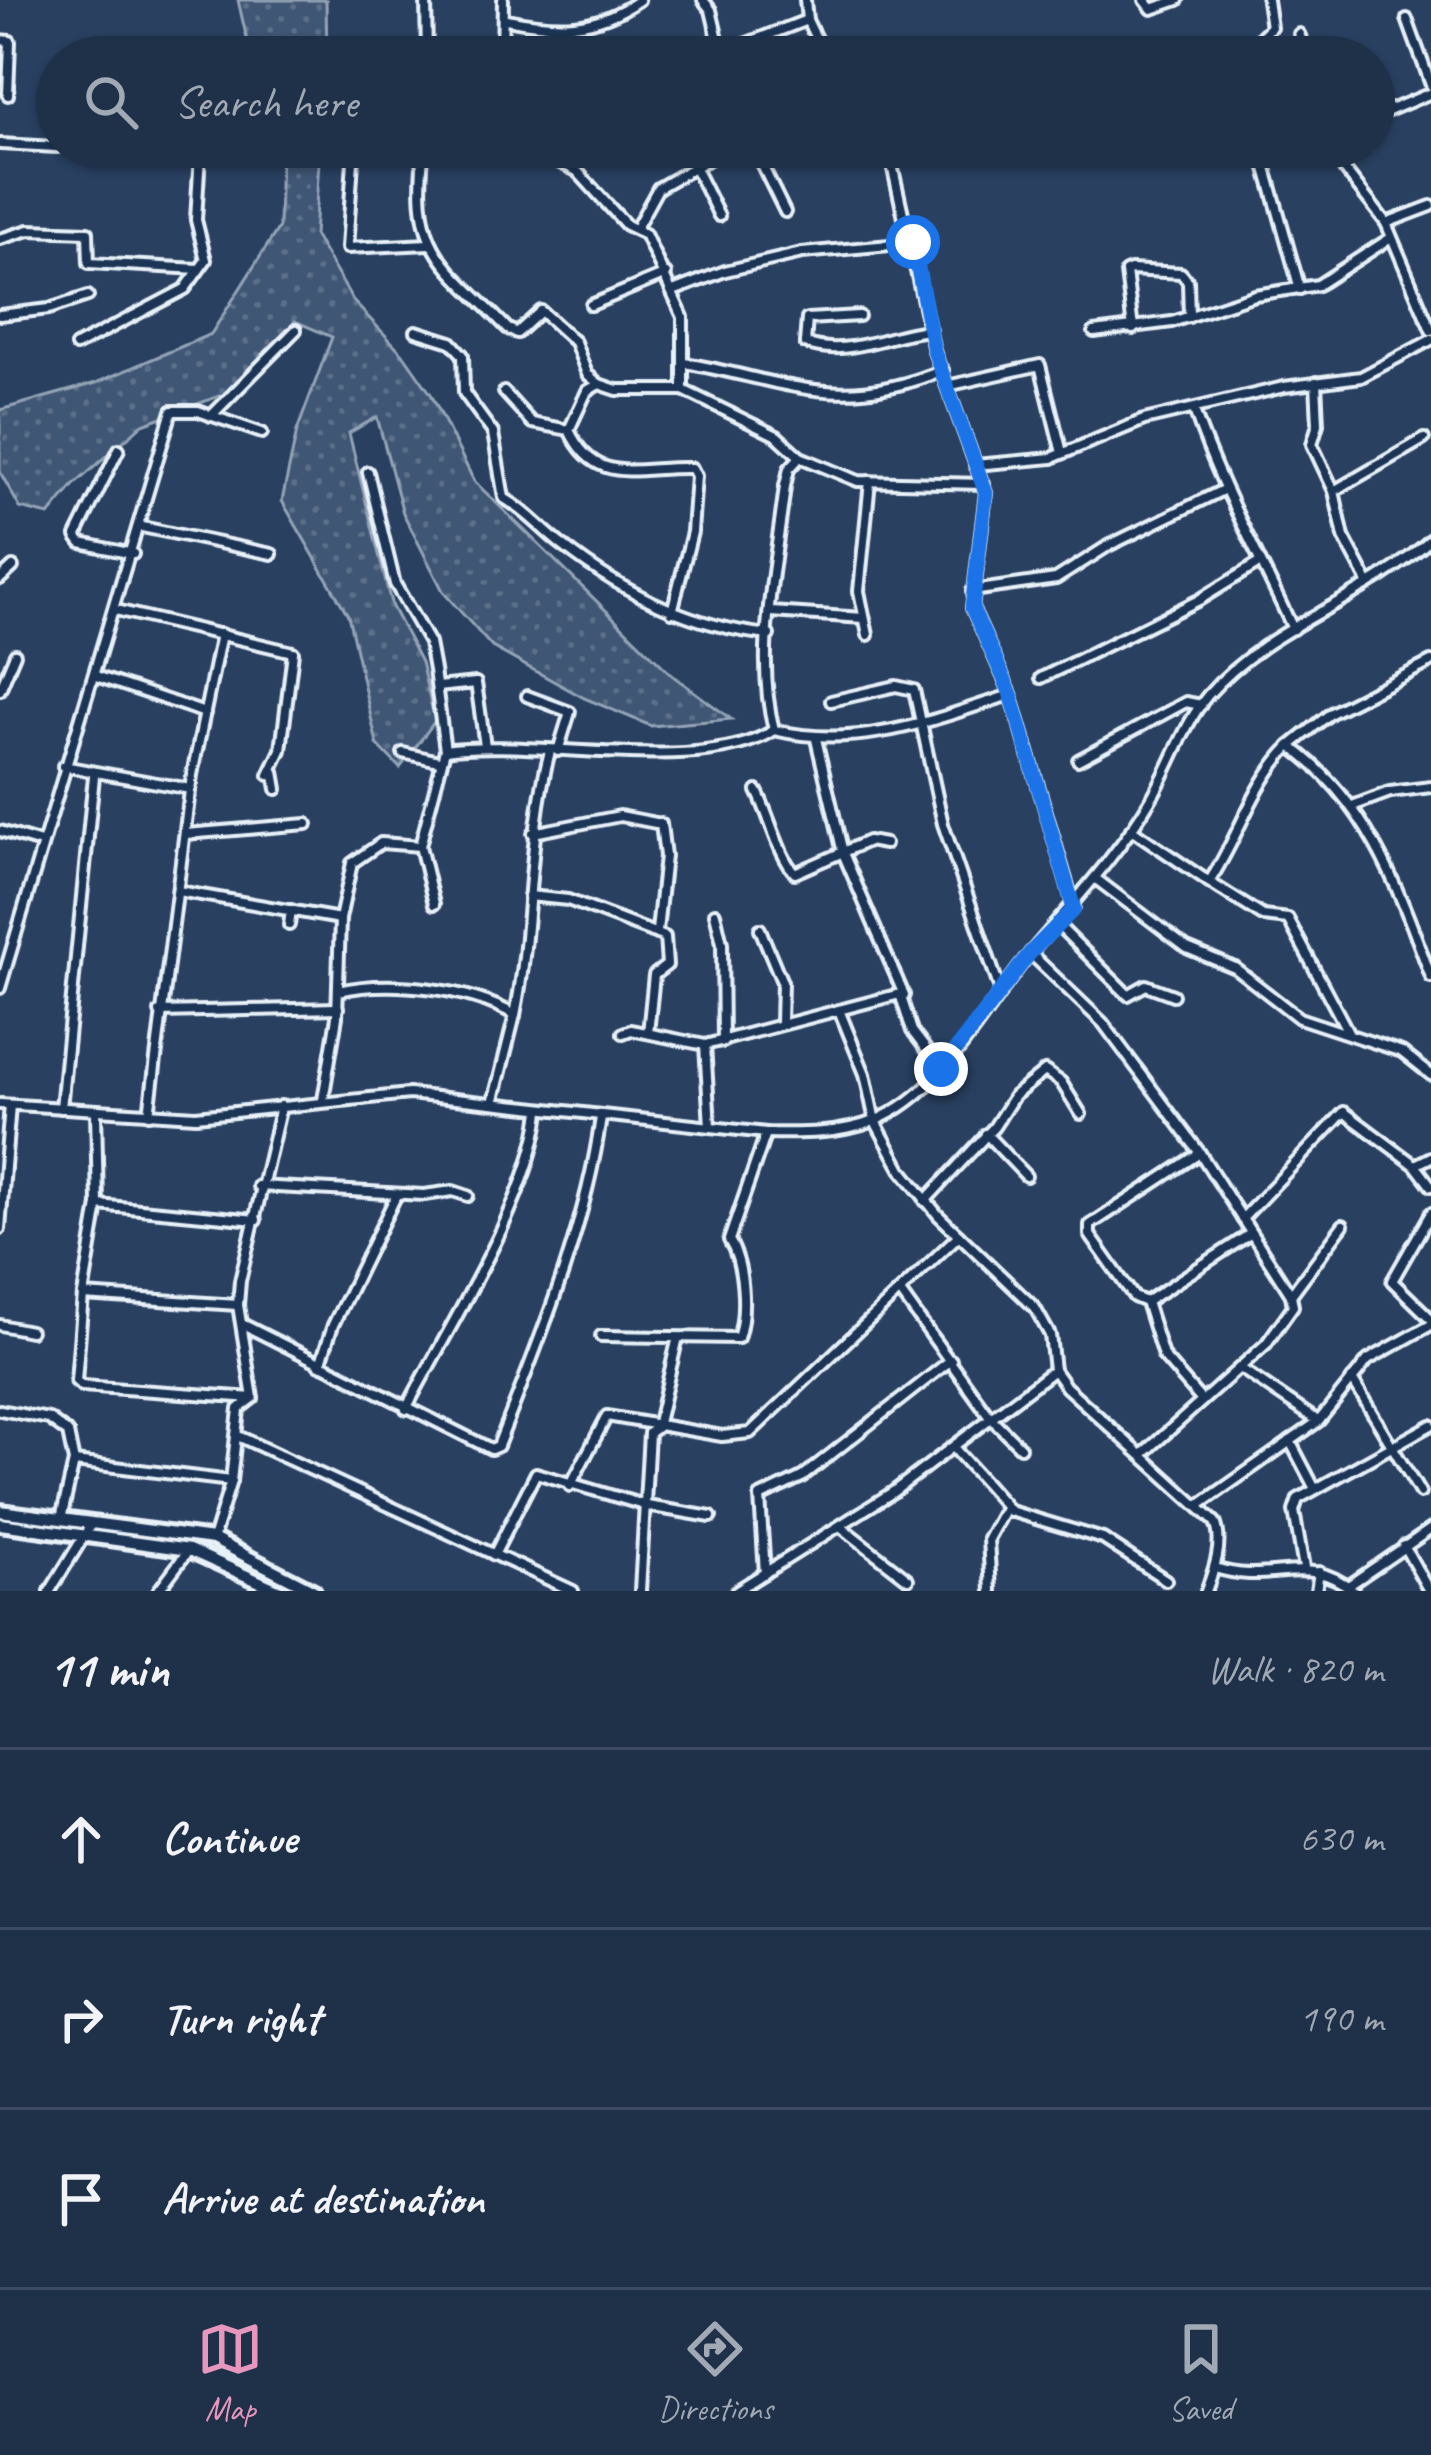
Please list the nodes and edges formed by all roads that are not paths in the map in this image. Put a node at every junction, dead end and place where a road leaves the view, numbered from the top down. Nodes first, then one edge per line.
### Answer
1 (426, 0) edge
2 (502, 0) edge
3 (640, 0) edge
4 (703, 0) edge
5 (805, 0) edge
6 (1145, 0) edge
7 (1178, 0) edge
8 (1267, 0) edge
9 (506, 19) junction
10 (1407, 19) dead end
11 (807, 20) junction
12 (427, 36) edge
13 (504, 36) edge
14 (721, 36) edge
15 (768, 36) edge
16 (815, 36) edge
17 (1262, 36) edge
18 (0, 40) edge
19 (1431, 89) edge
20 (8, 95) dead end
21 (1395, 107) edge
22 (0, 144) edge
23 (36, 146) edge
24 (199, 168) edge
25 (352, 168) edge
26 (425, 168) edge
27 (571, 168) edge
28 (695, 168) joint
29 (763, 168) edge
30 (893, 168) edge
31 (1266, 168) edge
32 (1343, 168) edge
33 (1431, 206) edge
34 (785, 212) dead end
35 (719, 216) dead end
36 (1386, 223) junction
37 (636, 228) junction
38 (0, 239) edge
39 (1389, 239) junction
40 (913, 242) junction
41 (429, 244) junction
42 (200, 269) junction
43 (666, 274) junction
44 (1300, 290) junction
45 (673, 291) junction
46 (88, 296) dead end
47 (592, 305) dead end
48 (0, 315) edge
49 (859, 316) dead end
50 (1189, 317) junction
51 (296, 330) dead end
52 (930, 330) junction
53 (1133, 330) junction
54 (1431, 330) edge
55 (416, 331) dead end
56 (1094, 332) dead end
57 (1431, 340) edge
58 (76, 346) dead end
59 (685, 362) junction
60 (943, 370) junction
61 (1316, 382) junction
62 (599, 384) junction
63 (946, 386) junction
64 (683, 390) junction
65 (504, 392) dead end
66 (1212, 408) junction
67 (1194, 410) junction
68 (211, 416) junction
69 (1199, 424) junction
70 (569, 430) junction
71 (262, 433) dead end
72 (1424, 439) dead end
73 (119, 449) dead end
74 (1062, 453) junction
75 (800, 458) junction
76 (975, 465) junction
77 (368, 472) dead end
78 (869, 481) junction
79 (984, 484) junction
80 (1223, 490) junction
81 (1334, 491) junction
82 (142, 526) junction
83 (1431, 539) edge
84 (133, 554) junction
85 (272, 554) dead end
86 (1259, 563) junction
87 (13, 567) dead end
88 (0, 579) edge
89 (1370, 584) junction
90 (972, 591) junction
91 (116, 610) junction
92 (672, 612) junction
93 (771, 613) junction
94 (864, 618) junction
95 (1293, 628) junction
96 (221, 634) junction
97 (769, 635) junction
98 (868, 635) dead end
99 (14, 654) dead end
100 (1431, 662) edge
101 (96, 676) junction
102 (1041, 678) dead end
103 (437, 687) junction
104 (0, 690) edge
105 (1011, 694) junction
106 (527, 696) dead end
107 (831, 701) dead end
108 (1201, 705) junction
109 (205, 713) junction
110 (923, 725) junction
111 (774, 730) junction
112 (816, 739) junction
113 (485, 746) junction
114 (1290, 746) junction
115 (445, 750) junction
116 (554, 751) junction
117 (403, 753) dead end
118 (1078, 760) dead end
119 (439, 761) junction
120 (63, 766) junction
121 (94, 776) junction
122 (1431, 787) edge
123 (190, 789) junction
124 (277, 789) dead end
125 (757, 791) dead end
126 (1355, 805) junction
127 (308, 824) dead end
128 (1131, 829) junction
129 (0, 831) edge
130 (533, 833) junction
131 (186, 834) junction
132 (41, 842) junction
133 (885, 844) dead end
134 (420, 846) junction
135 (843, 853) junction
136 (1096, 878) junction
137 (1209, 881) junction
138 (178, 891) junction
139 (529, 896) junction
140 (434, 904) dead end
141 (1074, 909) junction
142 (291, 910) junction
143 (715, 913) dead end
144 (340, 919) junction
145 (1058, 924) junction
146 (289, 925) dead end
147 (760, 929) dead end
148 (657, 931) junction
149 (1030, 953) junction
150 (1431, 976) edge
151 (0, 988) edge
152 (338, 991) junction
153 (1001, 992) junction
154 (904, 995) junction
155 (1173, 995) dead end
156 (338, 1008) junction
157 (839, 1010) junction
158 (160, 1012) junction
159 (515, 1015) junction
160 (781, 1023) junction
161 (1348, 1032) junction
162 (622, 1033) dead end
163 (648, 1033) junction
164 (723, 1042) junction
165 (706, 1045) junction
166 (941, 1069) junction
167 (1431, 1075) edge
168 (323, 1100) junction
169 (493, 1103) junction
170 (5, 1104) edge
171 (280, 1106) junction
172 (61, 1108) junction
173 (96, 1111) junction
174 (540, 1111) junction
175 (149, 1114) junction
176 (1081, 1114) dead end
177 (601, 1118) junction
178 (874, 1121) junction
179 (710, 1126) junction
180 (766, 1133) junction
181 (986, 1134) junction
182 (1200, 1153) junction
183 (1431, 1157) edge
184 (1415, 1165) junction
185 (1026, 1176) dead end
186 (258, 1186) junction
187 (1431, 1186) edge
188 (397, 1194) junction
189 (468, 1196) dead end
190 (925, 1201) junction
191 (98, 1205) junction
192 (1431, 1213) edge
193 (256, 1220) junction
194 (1242, 1220) junction
195 (1343, 1225) dead end
196 (0, 1227) edge
197 (1250, 1234) junction
198 (959, 1235) junction
199 (900, 1292) junction
200 (82, 1295) junction
201 (1291, 1295) junction
202 (1146, 1302) junction
203 (238, 1306) junction
204 (1431, 1322) edge
205 (0, 1325) edge
206 (244, 1325) junction
207 (30, 1331) dead end
208 (601, 1336) dead end
209 (677, 1340) junction
210 (951, 1360) junction
211 (320, 1365) junction
212 (1240, 1368) junction
213 (1054, 1370) junction
214 (1352, 1379) junction
215 (253, 1398) junction
216 (1202, 1401) junction
217 (406, 1409) junction
218 (0, 1410) edge
219 (990, 1417) junction
220 (1319, 1421) junction
221 (657, 1427) junction
222 (1430, 1428) edge
223 (238, 1436) junction
224 (1290, 1441) junction
225 (1392, 1446) junction
226 (953, 1447) junction
227 (1020, 1447) dead end
228 (1143, 1454) junction
229 (74, 1462) junction
230 (231, 1481) junction
231 (570, 1486) junction
232 (1315, 1489) junction
233 (1420, 1493) dead end
234 (1201, 1504) junction
235 (647, 1506) junction
236 (1005, 1508) junction
237 (0, 1511) edge
238 (711, 1517) dead end
239 (61, 1519) junction
240 (92, 1523) junction
241 (0, 1524) edge
242 (840, 1526) junction
243 (1431, 1529) edge
244 (80, 1535) junction
245 (213, 1539) junction
246 (1404, 1546) junction
247 (188, 1550) junction
248 (494, 1555) junction
249 (1215, 1568) junction
250 (1304, 1568) junction
251 (1319, 1572) junction
252 (765, 1574) junction
253 (908, 1579) dead end
254 (1166, 1580) dead end
255 (258, 1586) edge
256 (1351, 1589) edge
257 (993, 1590) edge
258 (50, 1591) edge
259 (158, 1591) edge
260 (280, 1591) edge
261 (314, 1591) edge
262 (573, 1591) edge
263 (640, 1591) edge
264 (736, 1591) edge
265 (1206, 1591) edge
266 (1316, 1591) edge
267 (1429, 1591) edge

1 - 12 street
2 - 9 street
3 - 9 street
4 - 14 street
5 - 11 street
6 - 7 street
8 - 17 street
9 - 13 street
10 - 19 street
11 - 15 street
11 - 16 street
18 - 20 street
19 - 21 street
22 - 23 street
24 - 42 street
25 - 41 street
26 - 41 street
27 - 37 street
28 - 35 street
28 - 37 street
29 - 34 street
30 - 40 street
31 - 44 street
32 - 36 street
33 - 36 street
36 - 39 street
37 - 43 street
38 - 42 street
39 - 44 street
39 - 54 street
40 - 45 street
40 - 52 street
41 - 62 street
42 - 58 street
43 - 45 street
43 - 47 street
44 - 50 street
45 - 59 street
46 - 48 street
49 - 52 street
50 - 53 street
50 - 53 street
51 - 68 street
52 - 60 street
53 - 56 street
55 - 92 street
57 - 61 street
59 - 60 street
59 - 64 street
60 - 63 street
61 - 66 street
61 - 81 street
62 - 64 street
62 - 70 street
63 - 74 street
63 - 76 street
64 - 75 street
65 - 70 street
66 - 67 street
66 - 69 street
67 - 69 street
67 - 74 street
68 - 71 street
68 - 82 street
69 - 80 street
70 - 92 street
72 - 81 street
73 - 84 street
74 - 76 street
75 - 78 street
75 - 93 street
76 - 79 street
77 - 103 street
78 - 79 street
78 - 94 street
79 - 90 street
80 - 86 street
80 - 90 street
81 - 89 street
82 - 84 street
82 - 85 street
83 - 89 street
84 - 91 street
86 - 95 street
86 - 102 street
87 - 88 street
89 - 95 street
90 - 105 street
91 - 96 street
91 - 101 street
92 - 97 street
93 - 94 street
93 - 97 street
94 - 98 street
95 - 108 street
96 - 109 street
96 - 124 street
97 - 111 street
99 - 104 street
100 - 114 street
101 - 109 street
101 - 120 street
103 - 113 street
103 - 115 street
105 - 110 street
105 - 141 street
106 - 116 street
107 - 110 street
108 - 118 street
108 - 128 street
109 - 123 street
110 - 112 street
110 - 153 street
111 - 112 street
111 - 116 street
112 - 135 street
113 - 115 street
113 - 116 street
114 - 126 street
114 - 137 street
115 - 119 street
116 - 130 street
117 - 119 street
119 - 134 street
120 - 121 street
120 - 132 street
121 - 123 street
121 - 172 street
122 - 126 street
123 - 131 street
125 - 135 street
126 - 150 street
127 - 131 street
128 - 136 street
128 - 137 street
129 - 132 street
130 - 139 street
130 - 148 street
131 - 138 street
132 - 151 street
133 - 135 street
134 - 140 street
134 - 144 street
135 - 154 street
136 - 141 street
136 - 161 street
137 - 161 street
138 - 142 street
138 - 158 street
139 - 148 street
139 - 159 street
141 - 145 street
142 - 144 street
142 - 146 street
143 - 164 street
144 - 152 street
145 - 149 street
145 - 155 street
147 - 160 street
148 - 163 street
149 - 153 street
149 - 182 street
152 - 156 street
152 - 159 street
153 - 166 street
154 - 157 street
154 - 166 street
156 - 158 street
156 - 168 street
157 - 160 street
157 - 178 street
158 - 175 street
159 - 169 street
160 - 164 street
161 - 167 street
162 - 163 street
163 - 165 street
164 - 165 street
165 - 179 street
166 - 178 street
168 - 169 street
168 - 171 street
169 - 174 street
170 - 172 street
170 - 196 street
171 - 175 street
171 - 186 street
172 - 173 street
173 - 175 street
173 - 191 street
174 - 177 street
174 - 217 street
176 - 181 street
177 - 179 street
177 - 217 street
178 - 180 street
178 - 190 street
179 - 180 street
180 - 209 street
181 - 185 street
181 - 190 street
182 - 194 street
182 - 202 street
183 - 184 street
184 - 187 street
184 - 194 street
186 - 188 street
186 - 193 street
188 - 189 street
188 - 211 street
190 - 198 street
191 - 193 street
191 - 200 street
192 - 204 street
193 - 203 street
194 - 197 street
195 - 201 street
197 - 201 street
197 - 202 street
198 - 199 street
198 - 213 street
199 - 210 street
199 - 221 street
200 - 203 street
200 - 215 street
201 - 212 street
202 - 216 street
203 - 206 street
204 - 214 street
205 - 207 street
206 - 211 street
206 - 215 street
208 - 209 street
209 - 221 street
210 - 219 street
210 - 252 street
211 - 217 street
212 - 216 street
212 - 220 street
213 - 219 street
213 - 228 street
214 - 220 street
214 - 225 street
215 - 223 street
216 - 228 street
218 - 229 street
219 - 226 street
219 - 227 street
220 - 224 street
221 - 231 street
221 - 235 street
222 - 225 street
223 - 230 street
223 - 248 street
224 - 232 street
224 - 234 street
225 - 232 street
225 - 233 street
226 - 236 street
226 - 242 street
228 - 234 street
229 - 230 street
229 - 239 street
230 - 245 street
231 - 235 street
231 - 248 street
232 - 250 street
234 - 249 street
235 - 238 street
235 - 263 street
236 - 254 street
236 - 257 street
237 - 239 street
239 - 240 street
240 - 244 street
240 - 245 street
241 - 244 street
242 - 252 street
242 - 253 street
243 - 246 street
244 - 247 street
244 - 258 street
245 - 261 street
246 - 256 street
246 - 267 street
247 - 255 street
247 - 259 street
248 - 262 street
249 - 250 street
249 - 265 street
250 - 251 street
251 - 256 street
251 - 266 street
252 - 264 street
255 - 260 street

